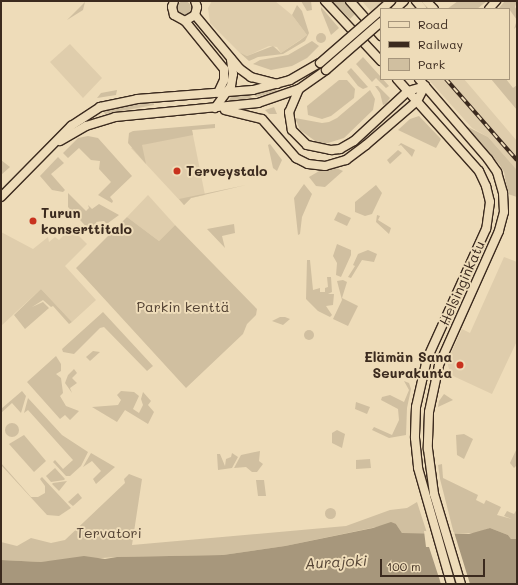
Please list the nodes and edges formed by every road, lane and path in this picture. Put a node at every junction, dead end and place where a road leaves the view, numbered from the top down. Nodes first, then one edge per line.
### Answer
1 (174, 1) edge
2 (196, 1) edge
3 (326, 1) edge
4 (350, 1) edge
5 (391, 1) edge
6 (404, 1) edge
7 (382, 8) edge
8 (396, 8) edge
9 (380, 10) edge
10 (195, 15) junction
11 (184, 21) junction
12 (380, 23) edge
13 (380, 35) edge
14 (231, 59) junction
15 (380, 60) edge
16 (398, 80) edge
17 (420, 80) edge
18 (277, 84) junction
19 (425, 86) junction
20 (299, 89) junction
21 (408, 91) junction
22 (228, 92) junction
23 (218, 93) junction
24 (417, 101) junction
25 (215, 108) junction
26 (57, 142) junction
27 (1, 197) edge
28 (451, 584) edge
29 (461, 584) edge

1 - 11 main road
2 - 10 main road
3 - 15 main road
4 - 13 main road
5 - 7 main road, bridge
6 - 8 main road
9 - 18 main road, bridge
10 - 11 main road
10 - 14 main road
11 - 23 main road
12 - 20 main road, bridge
14 - 18 main road
14 - 22 main road
16 - 21 main road, Helsinginkatu
17 - 19 main road, Helsinginkatu
18 - 22 main road
19 - 21 main road
19 - 24 main road
19 - 29 main road, Helsinginkatu
20 - 21 main road
20 - 25 main road
21 - 24 main road, Helsinginkatu
22 - 23 main road
22 - 25 main road
23 - 26 main road
24 - 25 main road
24 - 28 main road, Helsinginkatu
25 - 26 main road
26 - 27 main road

